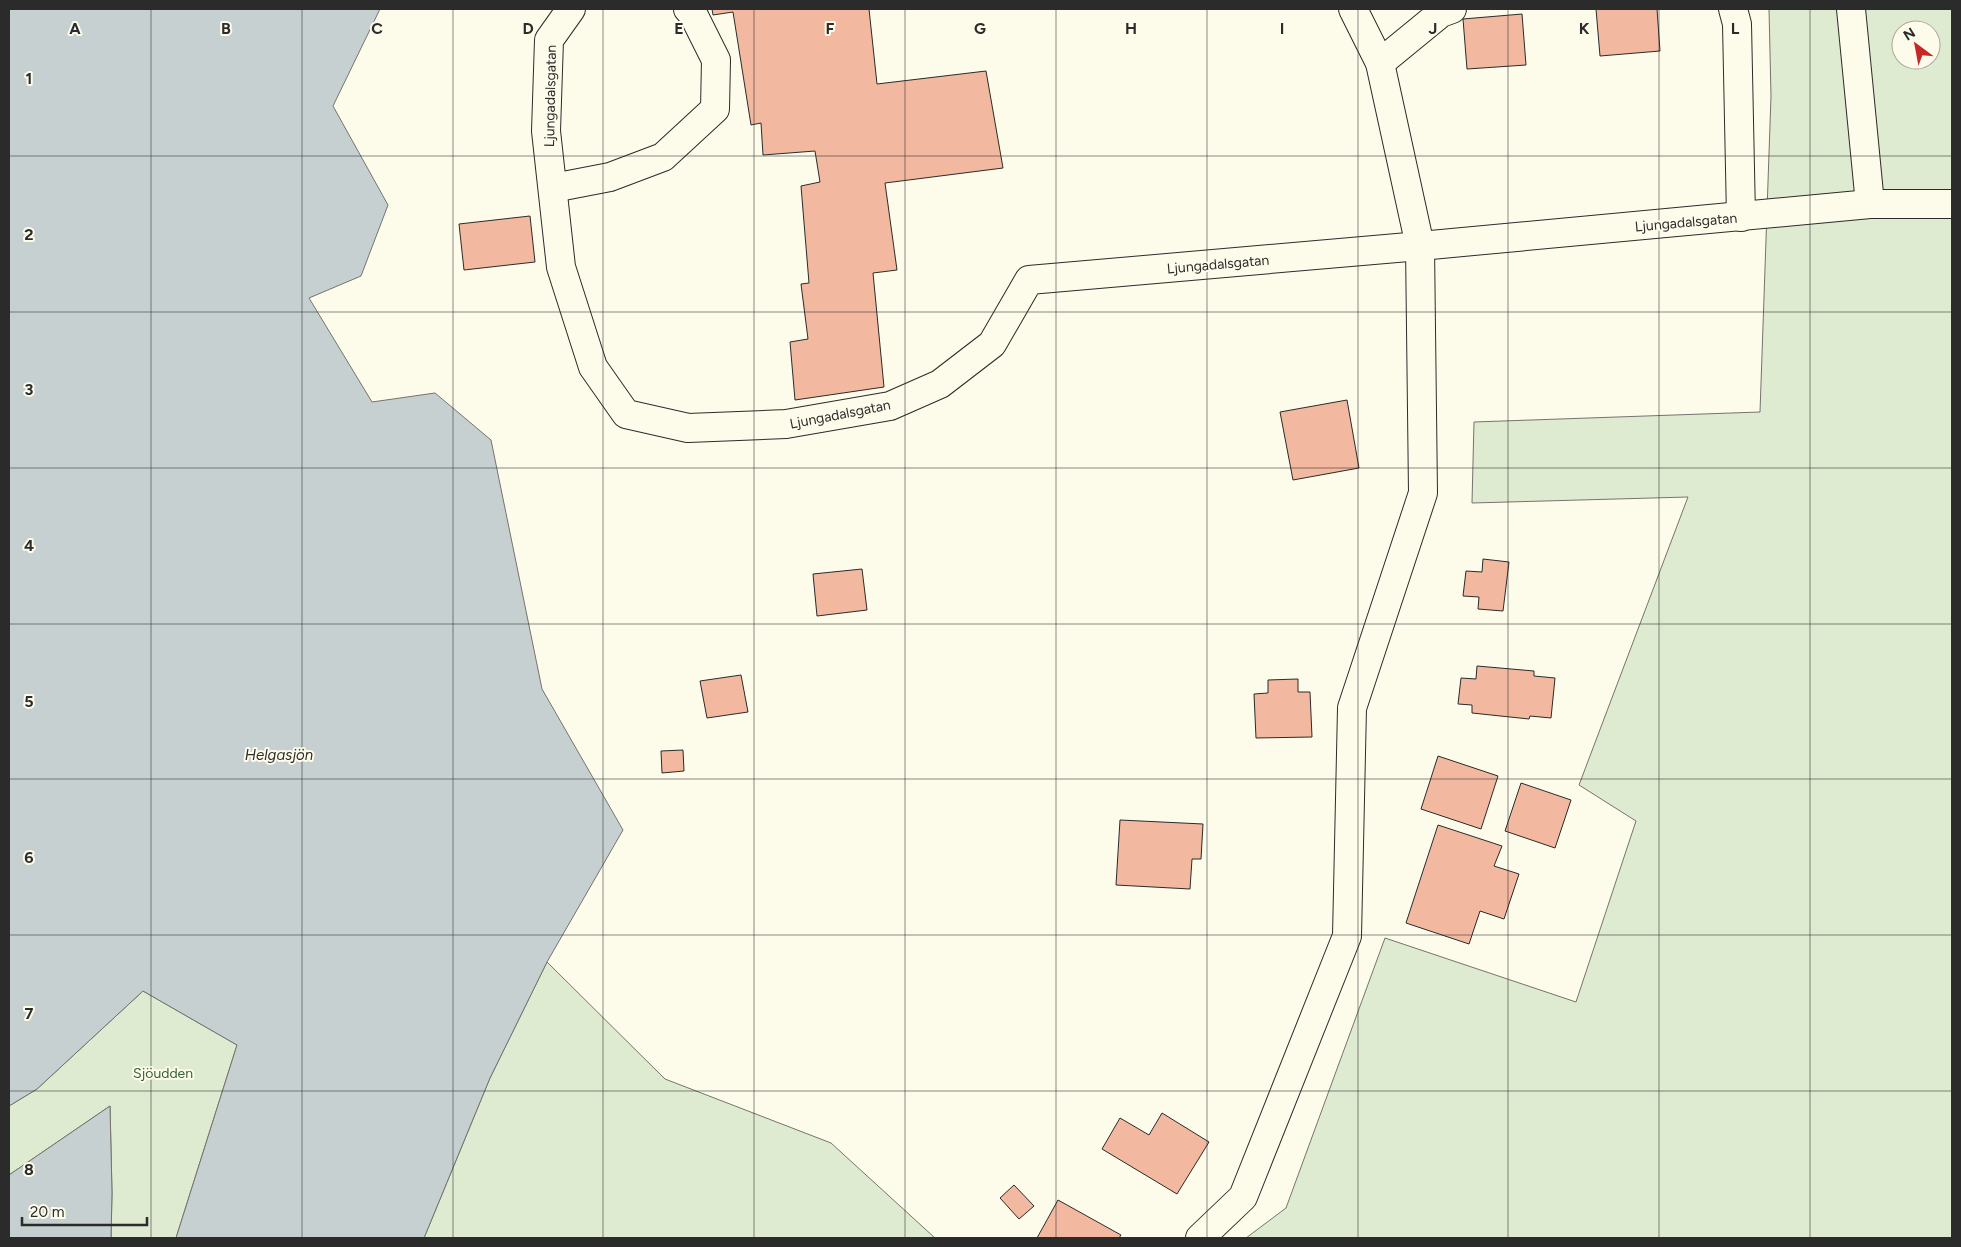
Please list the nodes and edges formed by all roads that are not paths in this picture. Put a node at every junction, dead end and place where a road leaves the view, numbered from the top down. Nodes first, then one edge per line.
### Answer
1 (571, 9) edge
2 (688, 9) edge
3 (1352, 9) edge
4 (1452, 9) edge
5 (1733, 9) edge
6 (1851, 9) edge
7 (1380, 63) junction
8 (553, 188) junction
9 (1870, 204) junction
10 (1952, 204) edge
11 (1741, 216) junction
12 (1420, 246) junction
13 (1200, 1238) edge

1 - 8 street, Ljungadalsgatan
2 - 8 street
3 - 7 street
4 - 7 street
5 - 11 street
6 - 9 street
7 - 12 street
8 - 12 street, Ljungadalsgatan
9 - 10 street, Ljungadalsgatan
9 - 11 street, Ljungadalsgatan
11 - 12 street, Ljungadalsgatan
12 - 13 street

